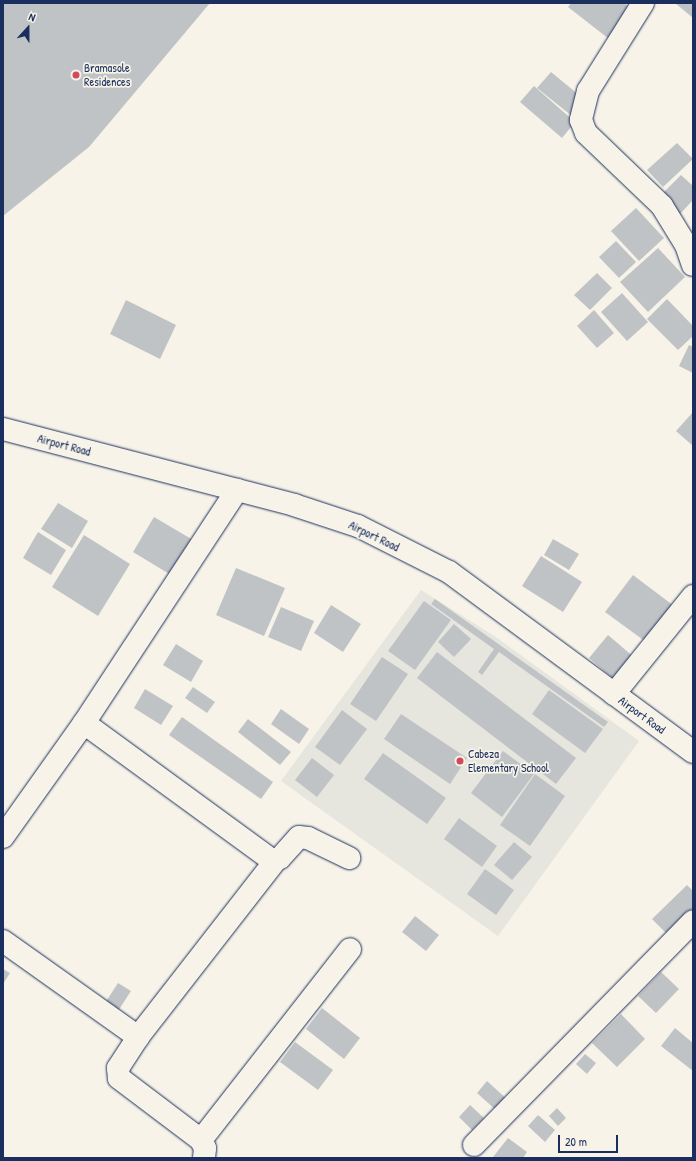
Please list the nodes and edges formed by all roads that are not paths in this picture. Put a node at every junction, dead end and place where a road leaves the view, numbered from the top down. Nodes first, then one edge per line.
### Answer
1 (643, 3) edge
2 (693, 266) edge
3 (4, 430) edge
4 (237, 490) junction
5 (693, 596) edge
6 (614, 694) junction
7 (84, 723) junction
8 (693, 752) edge
9 (3, 837) edge
10 (349, 858) dead end
11 (276, 860) junction
12 (693, 921) edge
13 (3, 941) edge
14 (350, 948) dead end
15 (138, 1037) junction
16 (474, 1145) dead end
17 (202, 1149) edge

1 - 2 street
3 - 4 street, Airport Road
4 - 6 street, Airport Road
4 - 7 street
5 - 6 street
6 - 8 street, Airport Road
7 - 9 street
7 - 11 street
10 - 11 street
11 - 15 street
12 - 16 street
13 - 15 street
14 - 17 street
15 - 17 street

